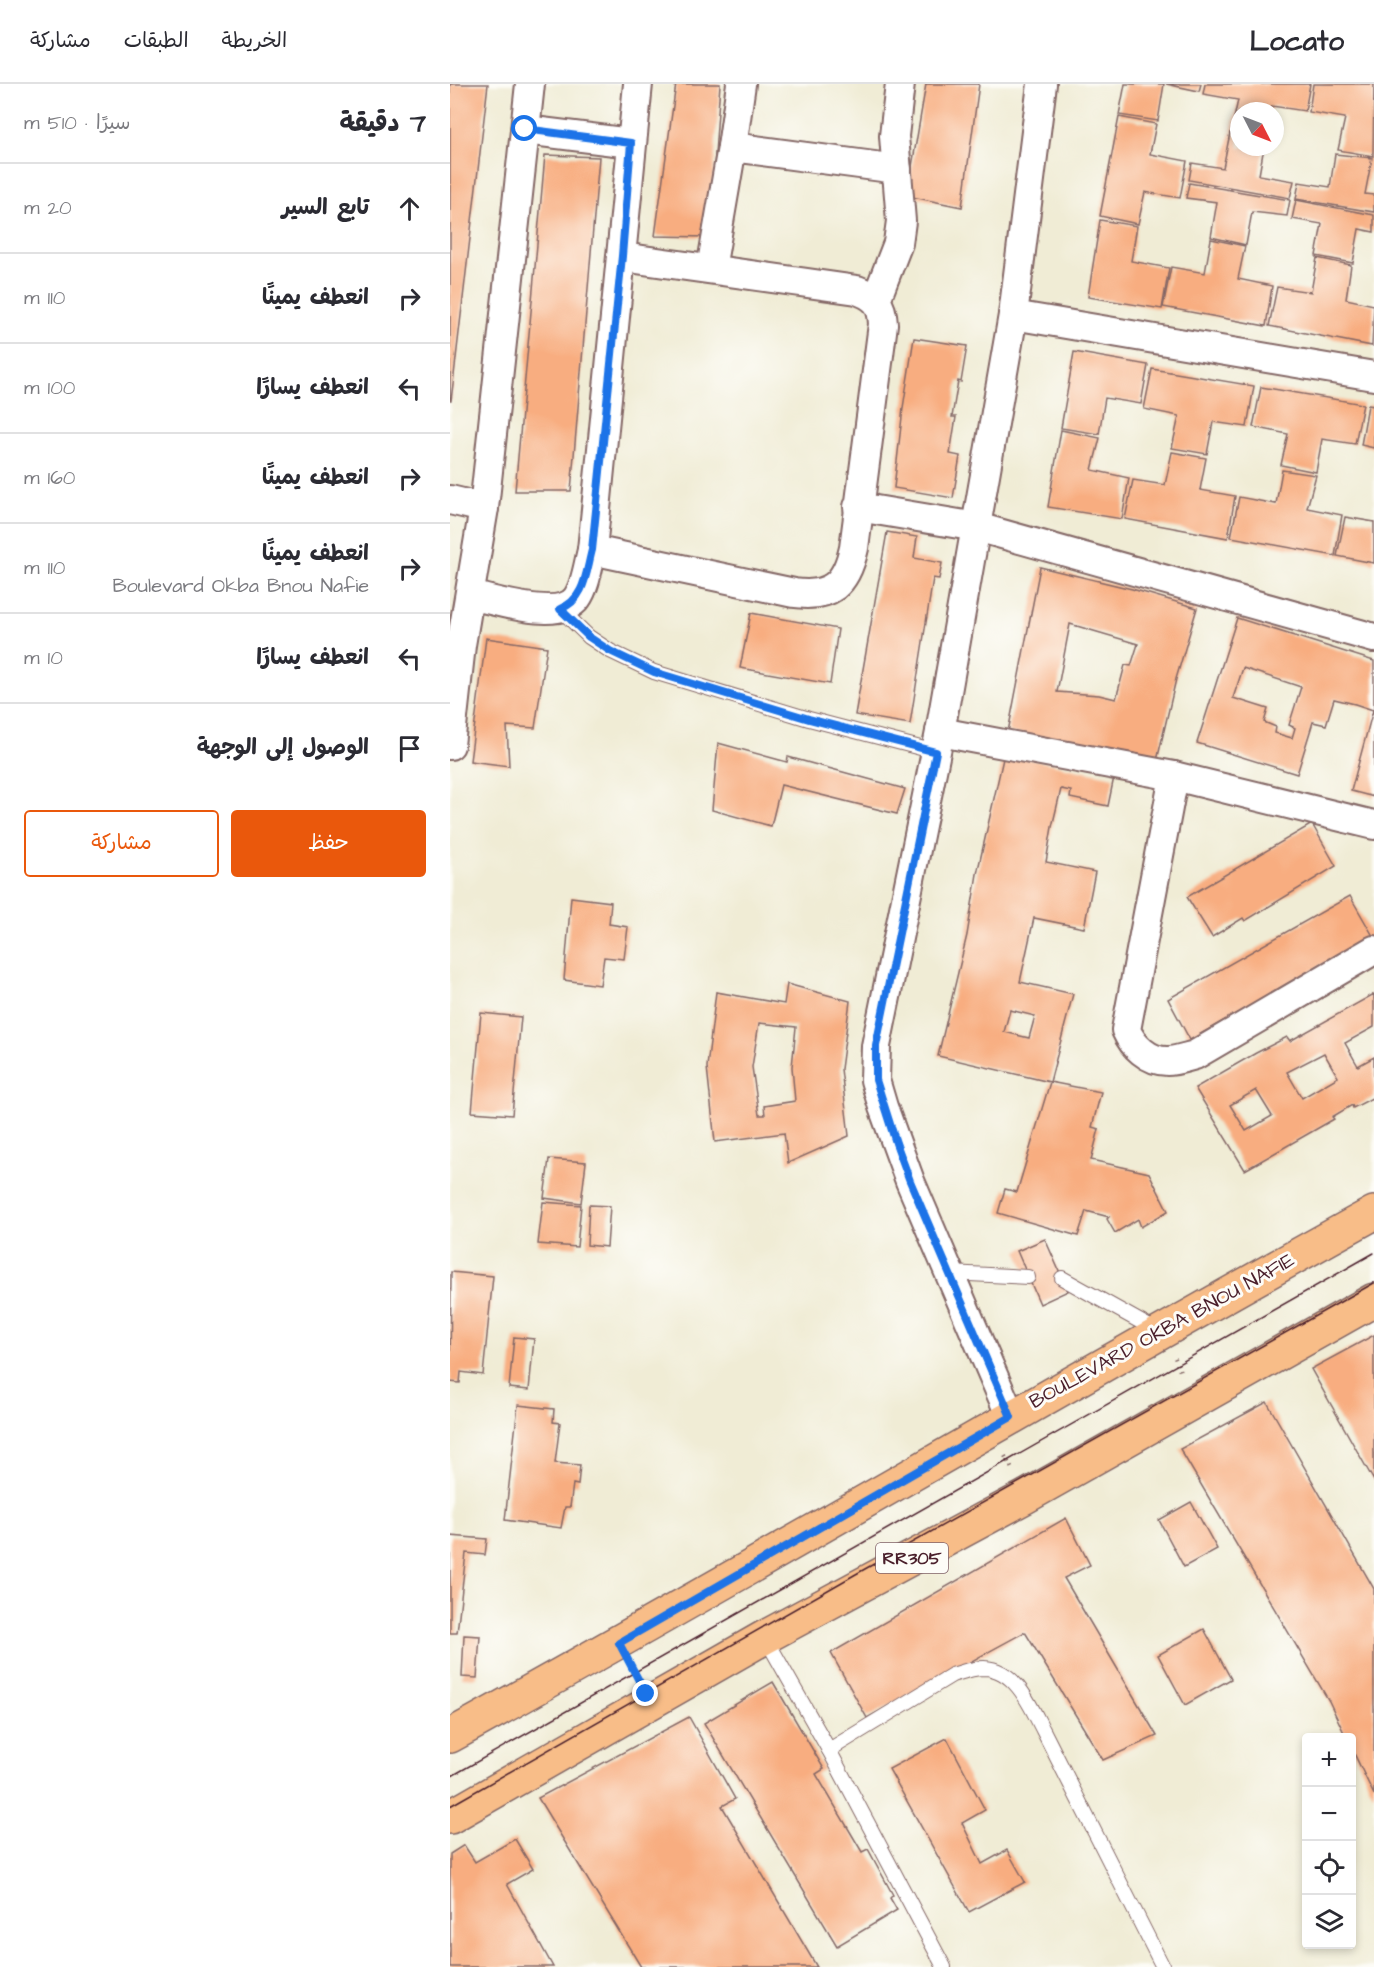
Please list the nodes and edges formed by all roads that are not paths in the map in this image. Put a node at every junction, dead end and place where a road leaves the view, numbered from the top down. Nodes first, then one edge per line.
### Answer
1 (530, 84) edge
2 (638, 84) edge
3 (741, 84) edge
4 (900, 84) edge
5 (1042, 84) edge
6 (525, 129) junction
7 (631, 143) junction
8 (732, 147) junction
9 (897, 169) junction
10 (622, 256) junction
11 (711, 270) junction
12 (876, 300) junction
13 (1013, 315) junction
14 (1374, 376) edge
15 (450, 500) edge
16 (858, 507) junction
17 (484, 508) junction
18 (977, 527) junction
19 (592, 550) junction
20 (470, 595) junction
21 (560, 609) junction
22 (1374, 638) edge
23 (456, 643) edge
24 (938, 742) junction
25 (450, 745) edge
26 (1173, 776) junction
27 (1374, 825) edge
28 (1374, 950) edge
29 (1374, 1213) edge
30 (950, 1274) junction
31 (1028, 1277) dead end
32 (1062, 1278) dead end
33 (1374, 1300) edge
34 (1160, 1331) junction
35 (1001, 1423) junction
36 (765, 1637) junction
37 (450, 1736) edge
38 (829, 1750) junction
39 (450, 1817) edge
40 (944, 1967) edge
41 (1163, 1967) edge

1 - 6 street
2 - 7 street
3 - 8 street
4 - 9 street
5 - 13 street
6 - 7 street
6 - 17 street
7 - 10 street
8 - 9 street
8 - 11 street
9 - 12 street
10 - 11 street
10 - 19 street
11 - 12 street
12 - 16 street
13 - 14 street
13 - 18 street
15 - 17 street
16 - 18 street
16 - 19 street
17 - 20 street
18 - 22 street
18 - 24 street
19 - 21 street
20 - 21 street
20 - 23 street
21 - 24 lane
23 - 25 street
24 - 26 street
24 - 30 street
26 - 27 street
26 - 28 street
29 - 34 main road, BOULEVARD OKBA BNOU NAFIE
30 - 31 lane
30 - 35 street
32 - 34 lane
33 - 36 main road, RR305
34 - 35 main road, BOULEVARD OKBA BNOU NAFIE
35 - 37 main road, BOULEVARD OKBA BNOU NAFIE
36 - 38 lane
36 - 39 main road, RR305
38 - 40 lane
38 - 41 lane

